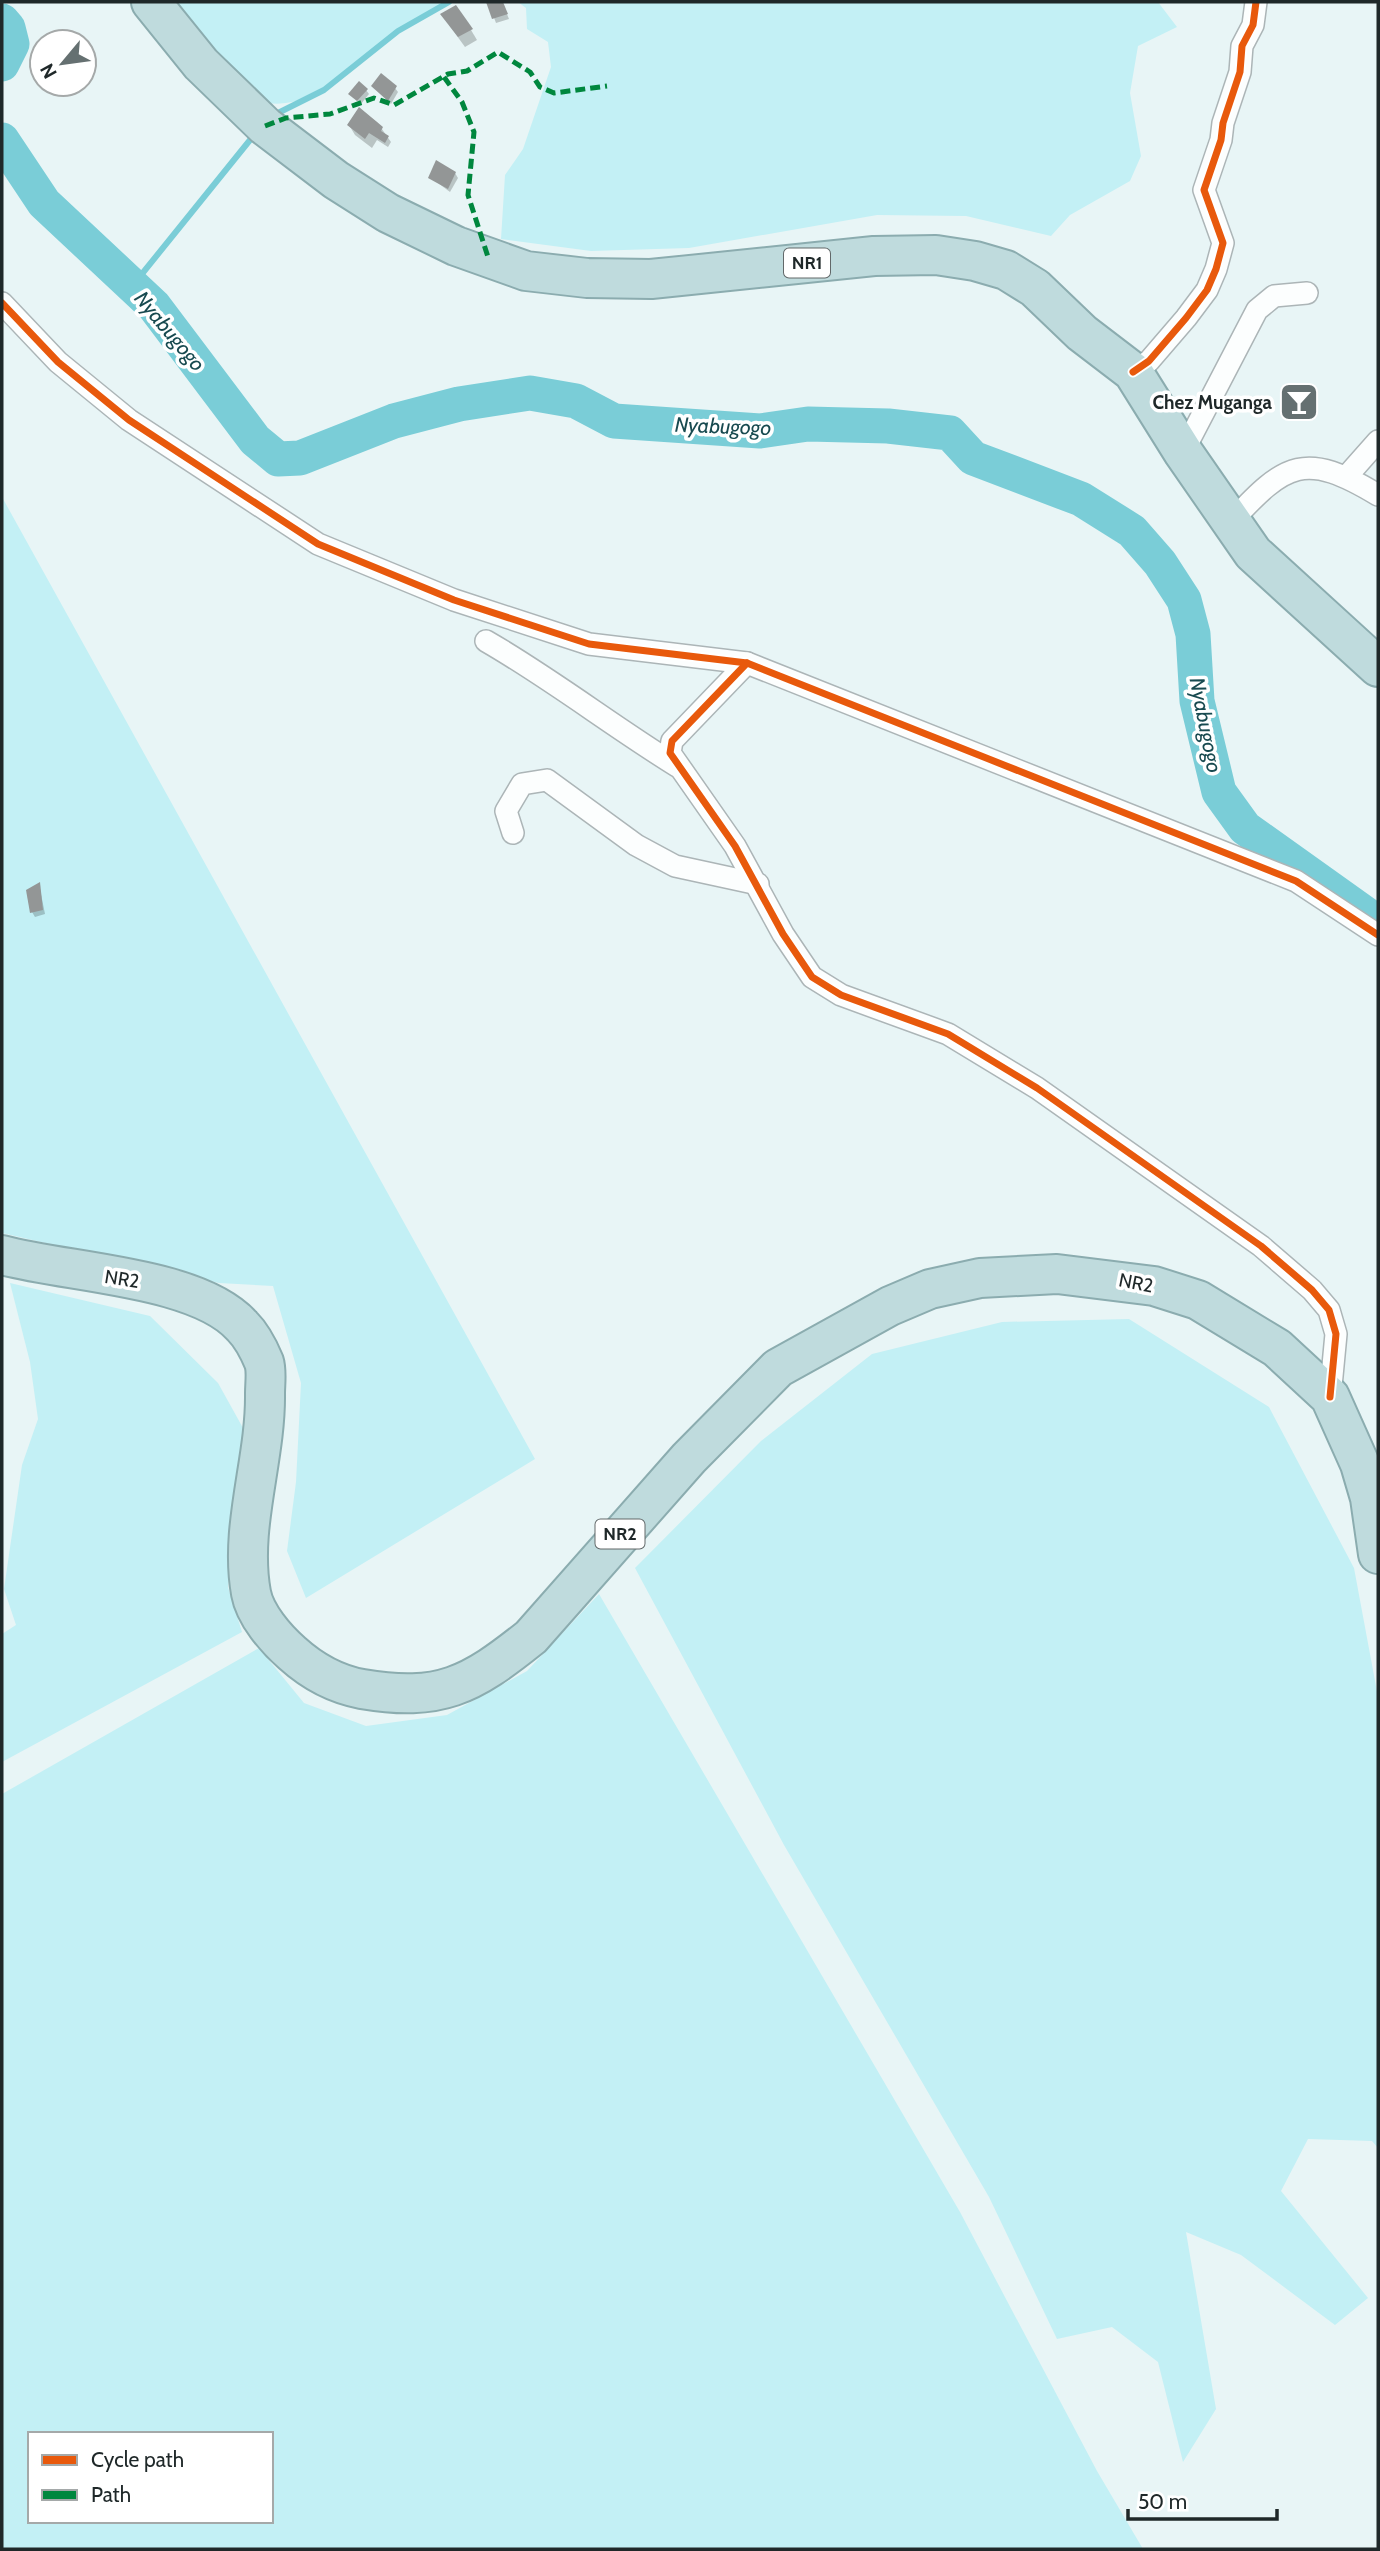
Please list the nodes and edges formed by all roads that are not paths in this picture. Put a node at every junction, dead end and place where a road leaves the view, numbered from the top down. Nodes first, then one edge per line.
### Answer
1 (151, 2) edge
2 (1256, 2) edge
3 (1307, 293) dead end
4 (2, 303) edge
5 (1133, 372) junction
6 (1378, 442) edge
7 (1183, 452) junction
8 (1347, 476) junction
9 (1378, 495) edge
10 (1231, 522) junction
11 (486, 641) dead end
12 (747, 663) junction
13 (1378, 667) edge
14 (677, 766) junction
15 (513, 833) dead end
16 (758, 884) junction
17 (1378, 935) edge
18 (2, 1255) edge
19 (1330, 1397) junction
20 (1378, 1554) edge

1 - 5 highway, NR1
2 - 5 street
3 - 7 street
4 - 12 street
5 - 7 highway, NR1
6 - 8 street
7 - 10 highway, NR1
8 - 9 street
8 - 10 street
10 - 13 highway, NR1
11 - 14 street
12 - 14 street
12 - 17 street
14 - 16 street
15 - 16 street
16 - 19 street
18 - 19 highway, NR2 / NR2
19 - 20 highway, NR2 / NR2

